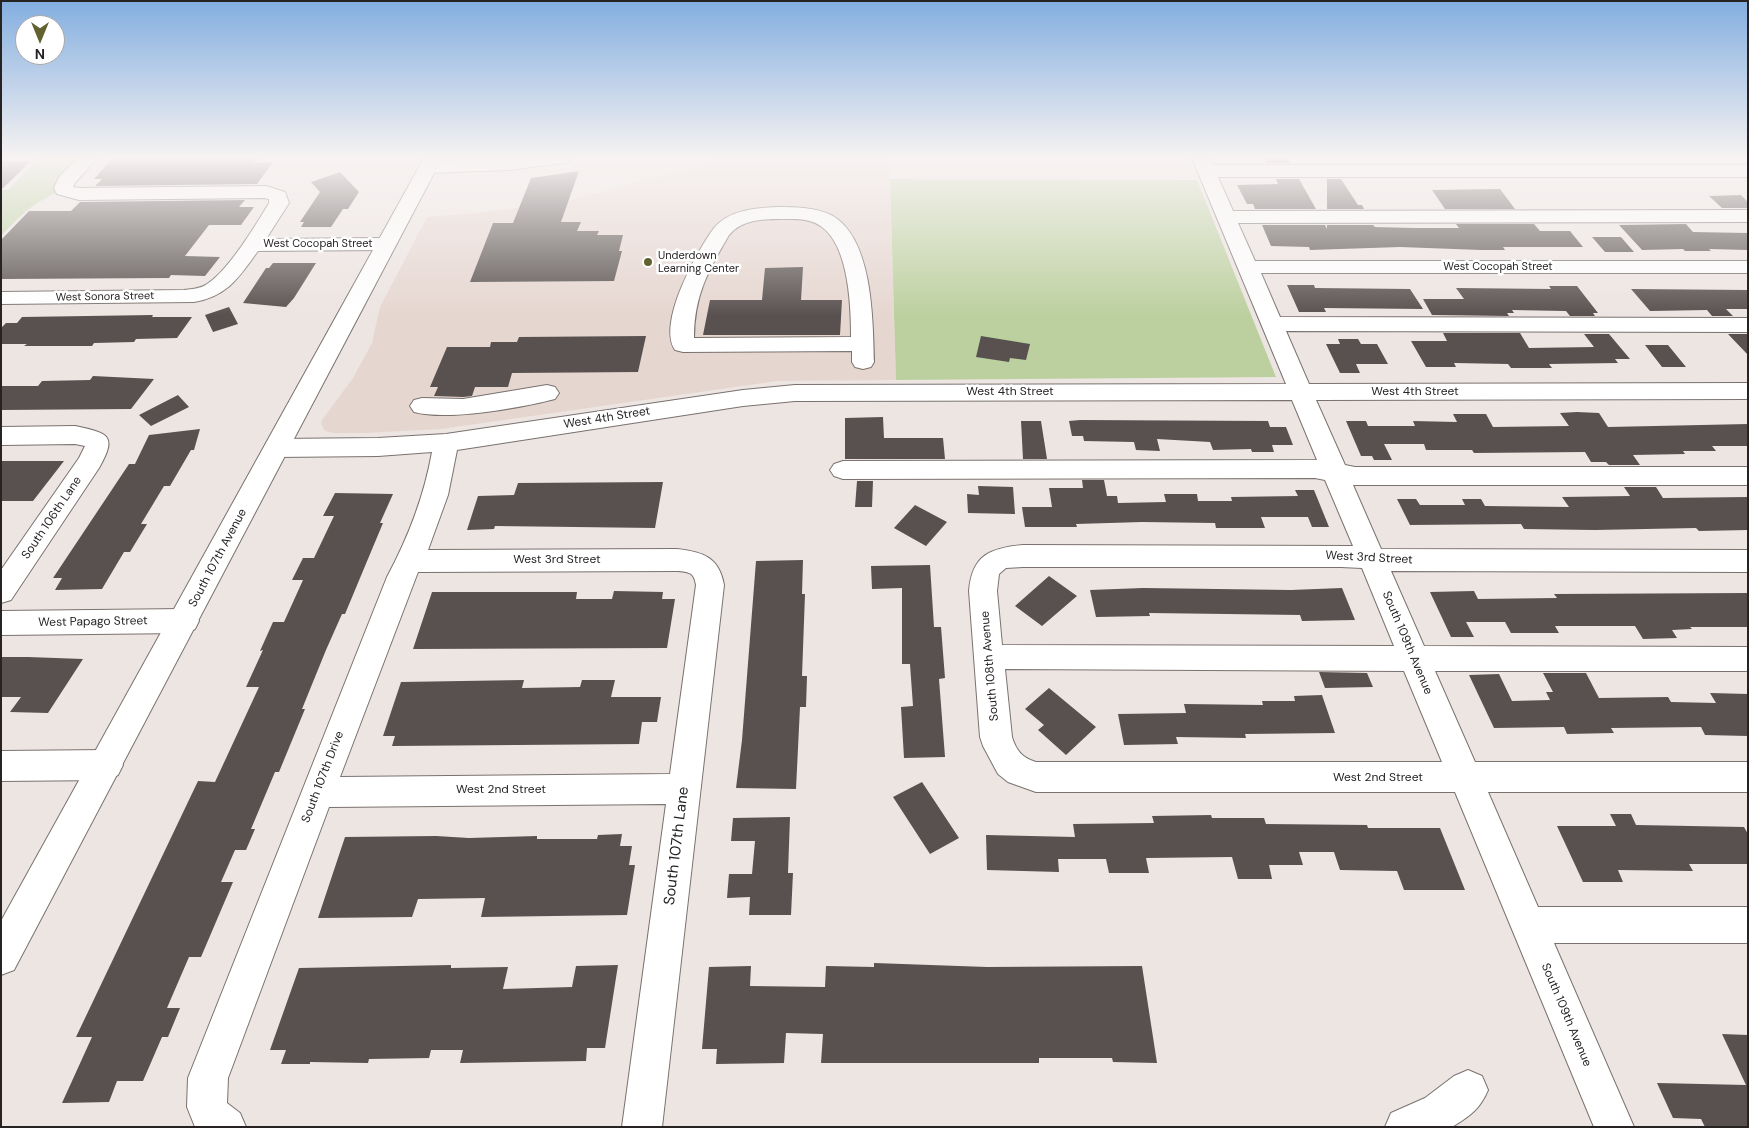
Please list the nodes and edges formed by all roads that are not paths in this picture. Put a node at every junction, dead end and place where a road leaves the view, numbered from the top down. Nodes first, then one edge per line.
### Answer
1 (274, 211) edge
2 (404, 211) edge
3 (1223, 211) edge
4 (1748, 216) edge
5 (1226, 217) junction
6 (386, 244) junction
7 (250, 245) junction
8 (1248, 267) junction
9 (1748, 267) edge
10 (1, 298) edge
11 (1272, 324) junction
12 (1748, 324) edge
13 (862, 353) joint
14 (1748, 391) edge
15 (1300, 392) junction
16 (547, 393) dead end
17 (422, 406) dead end
18 (1, 436) edge
19 (446, 442) junction
20 (276, 448) junction
21 (843, 470) dead end
22 (1334, 472) junction
23 (1748, 476) edge
24 (1371, 558) junction
25 (410, 560) junction
26 (1748, 561) edge
27 (991, 563) joint
28 (703, 566) joint
29 (1, 592) edge
30 (185, 621) junction
31 (1, 623) edge
32 (989, 658) junction
33 (1414, 659) junction
34 (1748, 660) edge
35 (106, 765) junction
36 (1, 766) edge
37 (1011, 767) joint
38 (1464, 777) junction
39 (1748, 777) edge
40 (684, 789) junction
41 (317, 792) junction
42 (1528, 925) junction
43 (1748, 925) edge
44 (1, 957) edge
45 (1468, 1090) dead end
46 (217, 1120) edge
47 (642, 1127) edge
48 (1405, 1127) edge
49 (1614, 1127) edge

1 - 7 street
2 - 6 street, South 107th Avenue
3 - 5 street, South 109th Avenue
4 - 5 street
5 - 8 street, South 109th Avenue
6 - 7 street, West Cocopah Street
6 - 20 street, South 107th Avenue
7 - 10 street, West Sonora Street
8 - 9 street, West Cocopah Street
8 - 11 street, South 109th Avenue
11 - 12 street
11 - 15 street, South 109th Avenue
13 - 13 street
14 - 15 street, West 4th Street
15 - 19 street, West 4th Street
15 - 22 street, South 109th Avenue
16 - 17 street
18 - 29 street, South 106th Lane
19 - 20 street, West 4th Street
19 - 25 street, South 107th Drive
20 - 30 street, South 107th Avenue
21 - 22 street
22 - 23 street
22 - 24 street, South 109th Avenue
24 - 26 street, West 3rd Street
24 - 27 street, West 3rd Street
24 - 33 street, South 109th Avenue
25 - 28 street, West 3rd Street
25 - 41 street, South 107th Drive
27 - 32 street, South 108th Avenue
28 - 40 street, South 107th Lane
30 - 31 street, West Papago Street
30 - 35 street, South 107th Avenue
32 - 33 street
32 - 37 street, South 108th Avenue
33 - 34 street
33 - 38 street, South 109th Avenue
35 - 36 street
35 - 44 street, South 107th Avenue
37 - 38 street, West 2nd Street
38 - 39 street, West 2nd Street
38 - 42 street, South 109th Avenue
40 - 41 street, West 2nd Street
40 - 47 street, South 107th Lane
41 - 46 street, South 107th Drive
42 - 43 street
42 - 49 street, South 109th Avenue
45 - 48 street

